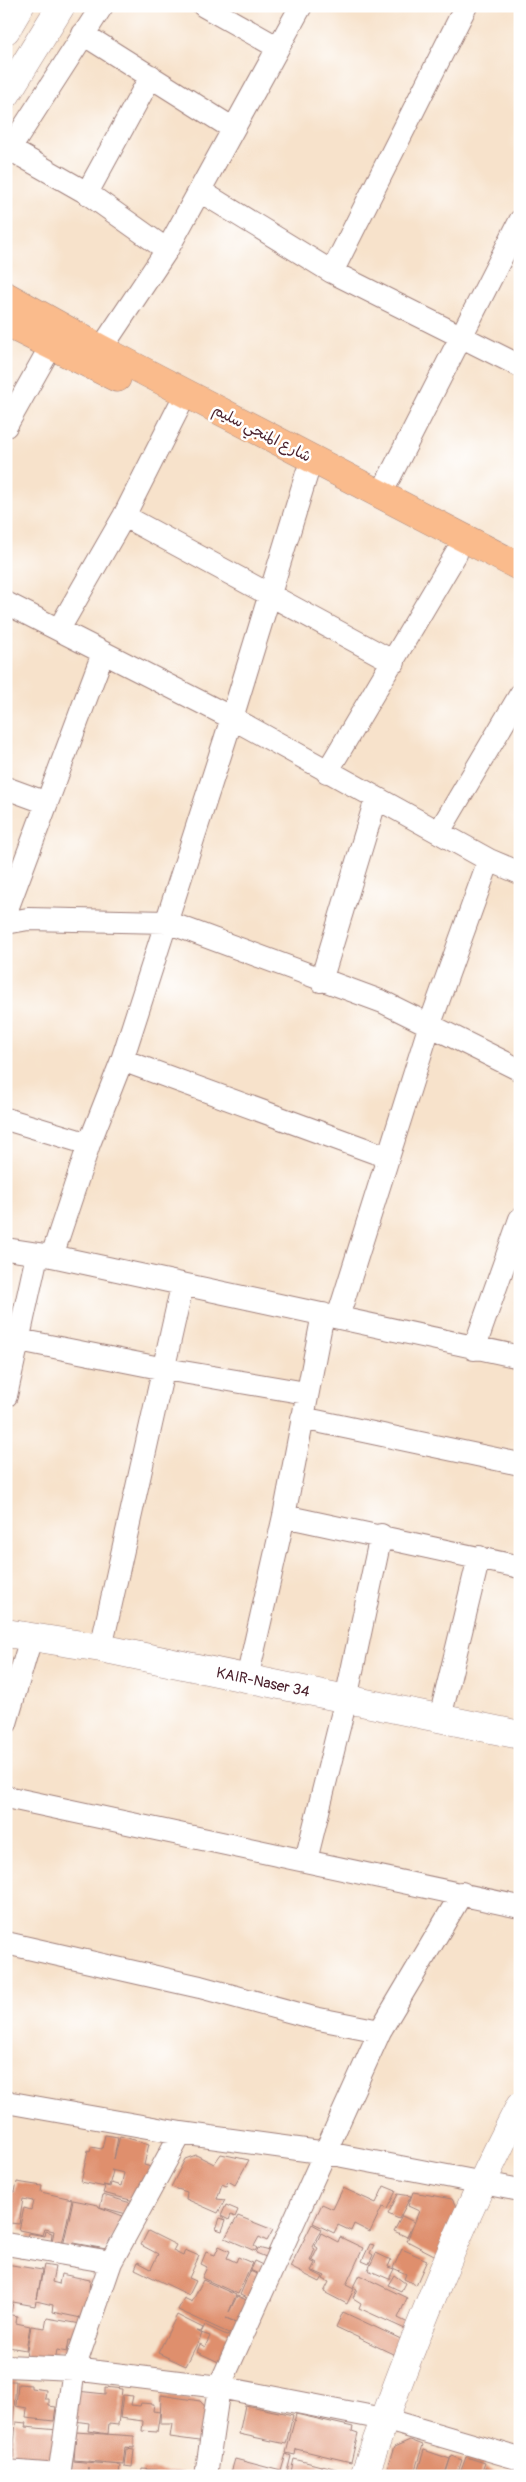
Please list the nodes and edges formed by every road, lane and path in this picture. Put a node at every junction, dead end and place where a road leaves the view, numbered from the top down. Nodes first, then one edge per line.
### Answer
1 (20, 6) edge
2 (62, 6) edge
3 (102, 6) edge
4 (204, 6) edge
5 (300, 6) edge
6 (466, 6) edge
7 (6, 30) edge
8 (83, 34) junction
9 (278, 47) junction
10 (150, 76) junction
11 (6, 95) edge
12 (232, 128) junction
13 (7, 151) edge
14 (200, 191) junction
15 (87, 193) junction
16 (520, 221) edge
17 (166, 250) junction
18 (332, 272) junction
19 (6, 296) edge
20 (6, 323) edge
21 (461, 335) junction
22 (51, 346) junction
23 (101, 349) junction
24 (520, 366) edge
25 (179, 407) junction
26 (6, 426) edge
27 (308, 473) junction
28 (381, 494) junction
29 (124, 516) junction
30 (456, 554) junction
31 (520, 567) edge
32 (520, 587) edge
33 (270, 596) junction
34 (6, 603) edge
35 (59, 629) junction
36 (103, 653) junction
37 (394, 662) junction
38 (520, 695) edge
39 (232, 718) junction
40 (327, 772) junction
41 (6, 788) edge
42 (376, 799) junction
43 (47, 803) junction
44 (439, 832) junction
45 (489, 860) junction
46 (520, 873) edge
47 (6, 912) edge
48 (167, 922) junction
49 (6, 923) edge
50 (321, 981) junction
51 (429, 1026) junction
52 (122, 1060) junction
53 (520, 1070) edge
54 (6, 1119) edge
55 (88, 1144) junction
56 (387, 1157) junction
57 (520, 1219) edge
58 (6, 1249) edge
59 (44, 1256) junction
60 (182, 1286) junction
61 (330, 1315) junction
62 (19, 1340) junction
63 (474, 1349) junction
64 (520, 1357) edge
65 (165, 1369) junction
66 (306, 1393) junction
67 (6, 1396) edge
68 (302, 1418) junction
69 (520, 1464) edge
70 (284, 1516) junction
71 (381, 1536) junction
72 (479, 1557) junction
73 (520, 1567) edge
74 (19, 1636) edge
75 (101, 1648) junction
76 (247, 1679) junction
77 (346, 1699) junction
78 (440, 1718) junction
79 (6, 1723) edge
80 (520, 1735) edge
81 (6, 1797) edge
82 (306, 1860) junction
83 (462, 1893) junction
84 (520, 1907) edge
85 (6, 1943) edge
86 (380, 2031) junction
87 (6, 2102) edge
88 (520, 2106) edge
89 (180, 2133) junction
90 (327, 2153) junction
91 (480, 2182) junction
92 (520, 2190) edge
93 (6, 2244) edge
94 (111, 2262) junction
95 (6, 2366) edge
96 (74, 2369) junction
97 (219, 2387) junction
98 (384, 2419) junction
99 (514, 2464) edge
100 (6, 2470) edge
101 (59, 2475) edge
102 (206, 2476) edge
103 (364, 2476) edge

1 - 7 street
2 - 11 street
3 - 8 street
4 - 9 street
5 - 9 street
6 - 18 street
8 - 10 street
8 - 13 street
9 - 12 street
10 - 12 street
10 - 15 street
12 - 14 street
13 - 15 street
14 - 17 street
14 - 18 street
15 - 17 street
16 - 21 street
17 - 23 street
18 - 21 street
19 - 23 main road, شارع المنجي سليم
20 - 22 main road, شارع المنجي سليم
21 - 24 street
21 - 28 street
22 - 25 main road, شارع المنجي سليم
22 - 26 street
23 - 28 main road, شارع المنجي سليم
25 - 27 main road, شارع المنجي سليم
25 - 29 street
27 - 30 main road, شارع المنجي سليم
27 - 33 street
28 - 31 main road, شارع المنجي سليم
29 - 33 street
29 - 35 street
30 - 32 main road, شارع المنجي سليم
30 - 37 street
33 - 37 street
33 - 39 street
34 - 35 street
35 - 36 street
36 - 39 street
36 - 43 street
37 - 40 street
38 - 44 street
39 - 40 street
39 - 48 street
40 - 42 street
41 - 43 street
42 - 44 street
42 - 50 street
43 - 47 street
44 - 45 street
45 - 46 street
45 - 51 street
48 - 49 street
48 - 50 street
48 - 52 street
50 - 51 street
51 - 53 street
51 - 56 street
52 - 55 street
52 - 56 street
54 - 55 street
55 - 59 street
56 - 61 street
57 - 63 street
58 - 59 street
59 - 60 street
59 - 62 street
60 - 61 street
60 - 65 street
61 - 63 street
61 - 66 street
62 - 65 street
62 - 67 street
63 - 64 street
65 - 66 street
65 - 75 street
66 - 68 street
68 - 69 street
68 - 70 street
70 - 71 street
70 - 76 street
71 - 72 street
71 - 77 street
72 - 73 street
72 - 78 street
74 - 75 street, KAIR-Naser 34
74 - 79 street
75 - 76 street, KAIR-Naser 34
76 - 77 street, KAIR-Naser 34
77 - 78 street, KAIR-Naser 34
77 - 82 street
78 - 80 street, KAIR-Naser 34
81 - 82 street
82 - 83 street
83 - 84 street
83 - 86 street
85 - 86 street
86 - 90 street
87 - 89 street
88 - 91 street
89 - 90 street
89 - 94 street
90 - 91 street
90 - 97 street
91 - 92 street
91 - 98 street
93 - 94 street
94 - 96 street
95 - 96 street
96 - 97 street
96 - 101 street
97 - 98 street
97 - 102 street
98 - 99 street
98 - 103 street
100 - 101 street

